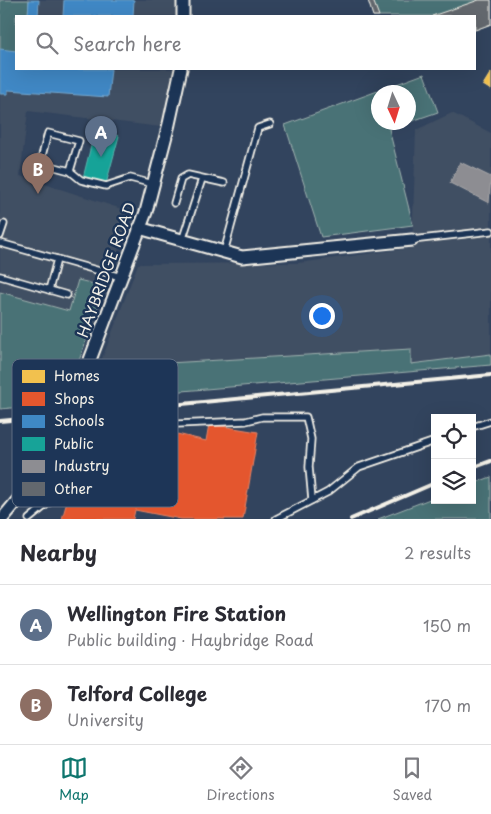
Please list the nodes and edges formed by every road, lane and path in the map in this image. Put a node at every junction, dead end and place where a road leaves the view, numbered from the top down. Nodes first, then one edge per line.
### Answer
1 (183, 0) edge
2 (182, 15) edge
3 (181, 70) edge
4 (270, 124) dead end
5 (70, 171) junction
6 (202, 179) junction
7 (224, 183) dead end
8 (152, 186) junction
9 (174, 203) dead end
10 (4, 224) dead end
11 (139, 227) junction
12 (491, 231) edge
13 (0, 236) edge
14 (412, 240) joint
15 (182, 241) junction
16 (0, 243) edge
17 (224, 252) junction
18 (57, 259) junction
19 (0, 276) edge
20 (121, 277) junction
21 (48, 290) junction
22 (67, 295) dead end
23 (91, 359) edge
24 (491, 421) edge
25 (178, 424) edge
26 (476, 426) edge
27 (431, 442) edge
28 (312, 500) junction
29 (12, 507) edge
30 (44, 507) edge
31 (2, 519) edge
32 (29, 519) edge
33 (276, 519) edge

1 - 2 street
3 - 8 street, HAYBRIDGE ROAD
4 - 17 lane
5 - 5 lane
5 - 8 lane
6 - 7 lane
6 - 9 lane
6 - 15 lane
8 - 11 street, HAYBRIDGE ROAD
10 - 13 lane
11 - 15 street
11 - 20 street, HAYBRIDGE ROAD
12 - 14 lane
14 - 17 street
15 - 17 street
16 - 18 lane
18 - 20 lane
18 - 21 lane
19 - 21 lane
20 - 23 street, HAYBRIDGE ROAD, bridge
21 - 22 lane
24 - 26 lane
25 - 28 lane
27 - 28 lane
28 - 33 lane
29 - 31 street, HAYBRIDGE ROAD, bridge
30 - 32 lane

